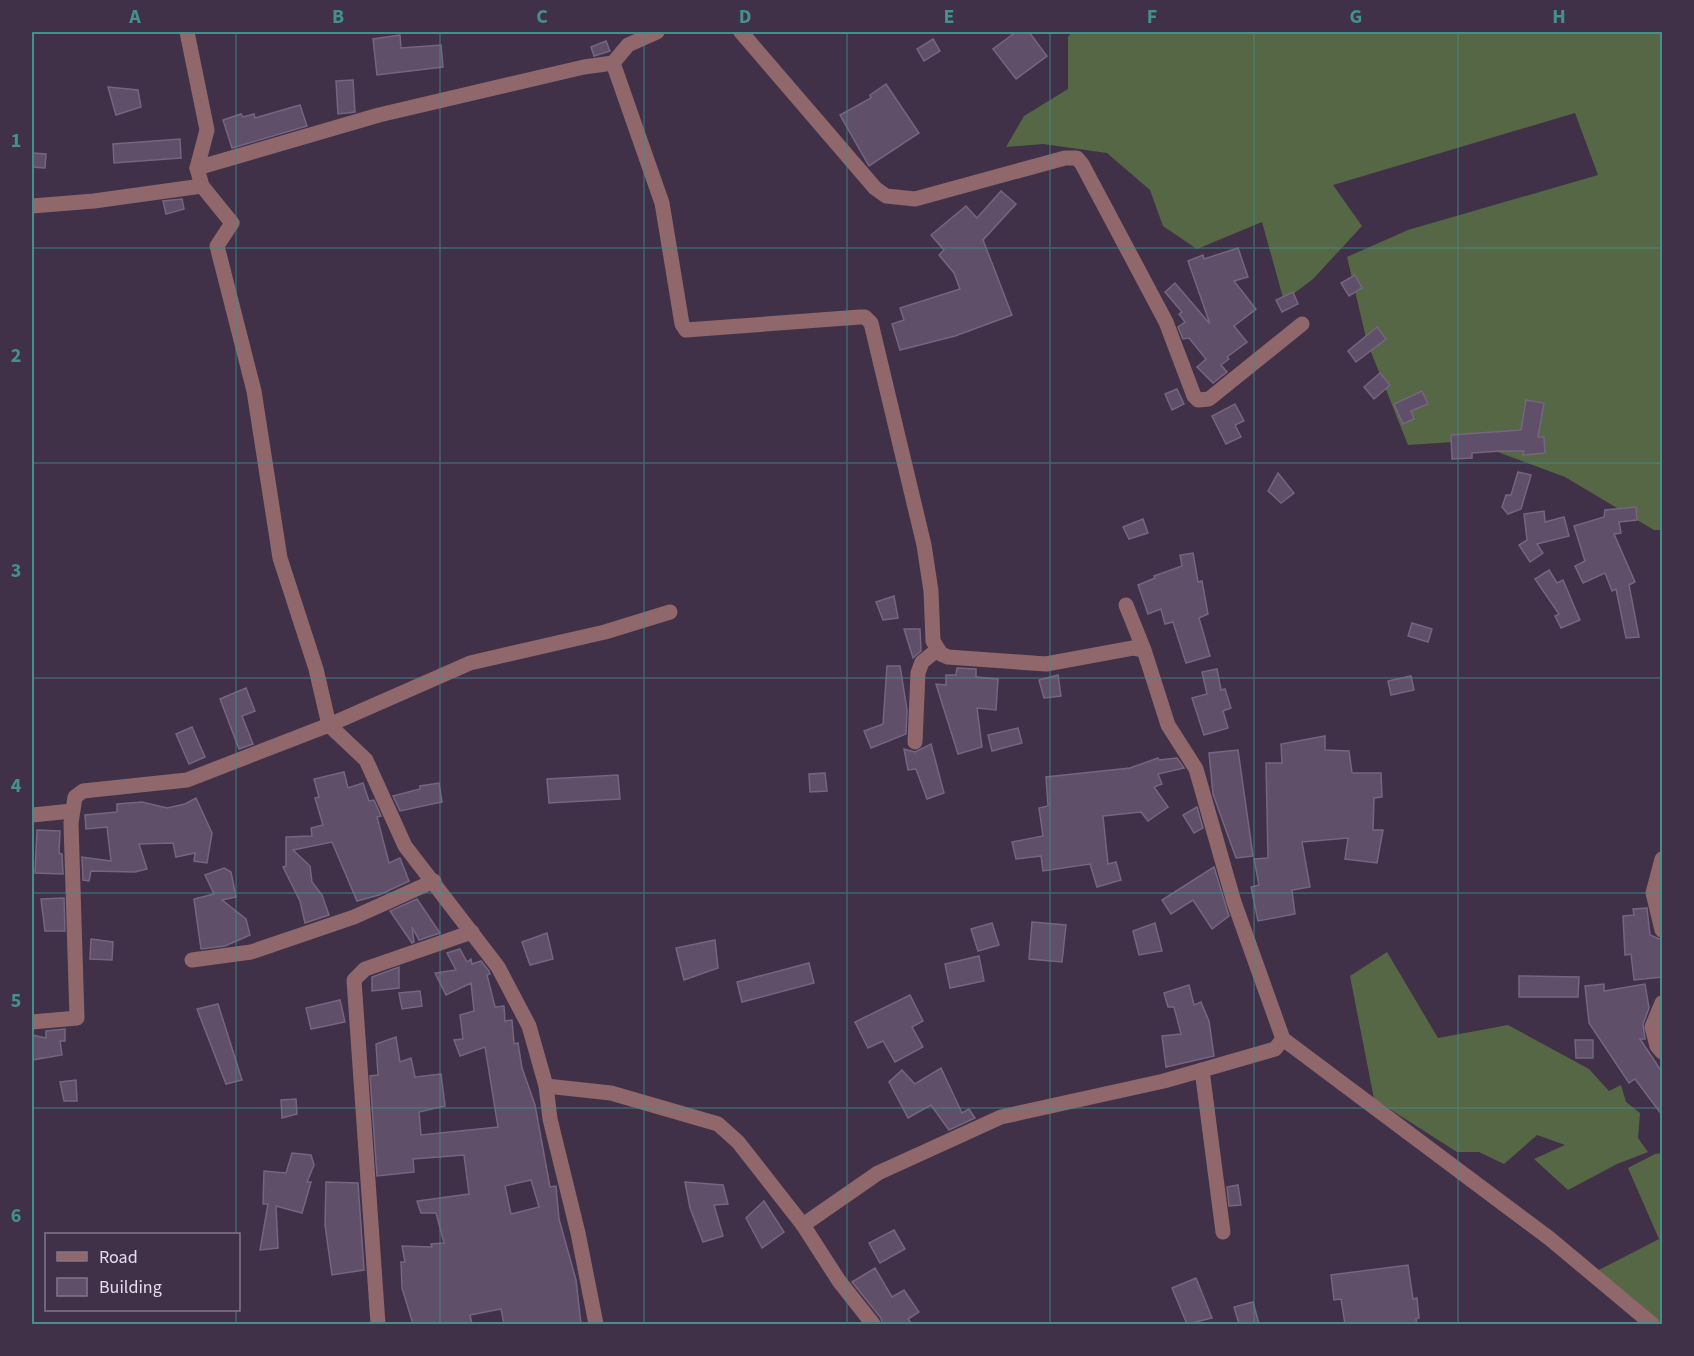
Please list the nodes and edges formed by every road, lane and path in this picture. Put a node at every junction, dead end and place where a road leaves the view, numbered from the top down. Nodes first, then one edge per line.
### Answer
1 (187, 32) edge
2 (657, 32) edge
3 (741, 32) edge
4 (613, 63) junction
5 (197, 168) junction
6 (202, 186) junction
7 (32, 206) edge
8 (1302, 324) dead end
9 (1126, 605) dead end
10 (670, 612) dead end
11 (937, 650) junction
12 (1144, 650) junction
13 (329, 725) junction
14 (915, 742) dead end
15 (72, 811) junction
16 (32, 815) edge
17 (1662, 859) edge
18 (434, 881) junction
19 (1662, 930) edge
20 (472, 932) junction
21 (192, 960) dead end
22 (1662, 1003) edge
23 (32, 1022) edge
24 (1283, 1040) junction
25 (1662, 1052) edge
26 (1202, 1070) junction
27 (546, 1086) junction
28 (803, 1225) junction
29 (1223, 1233) dead end
30 (378, 1324) edge
31 (596, 1324) edge
32 (873, 1324) edge
33 (1652, 1324) edge

1 - 5 street
2 - 4 street
3 - 8 street
4 - 5 street
4 - 11 street
5 - 6 street
6 - 7 street
6 - 13 street
9 - 12 street
10 - 13 street
11 - 12 street
11 - 14 street
12 - 24 street
13 - 15 street
13 - 18 street
15 - 16 street
15 - 23 street
17 - 19 street
18 - 20 street
18 - 21 street
20 - 27 street
20 - 30 street
22 - 25 street
24 - 26 street
24 - 33 street
26 - 28 street
26 - 29 street
27 - 28 street
27 - 31 street
28 - 32 street

